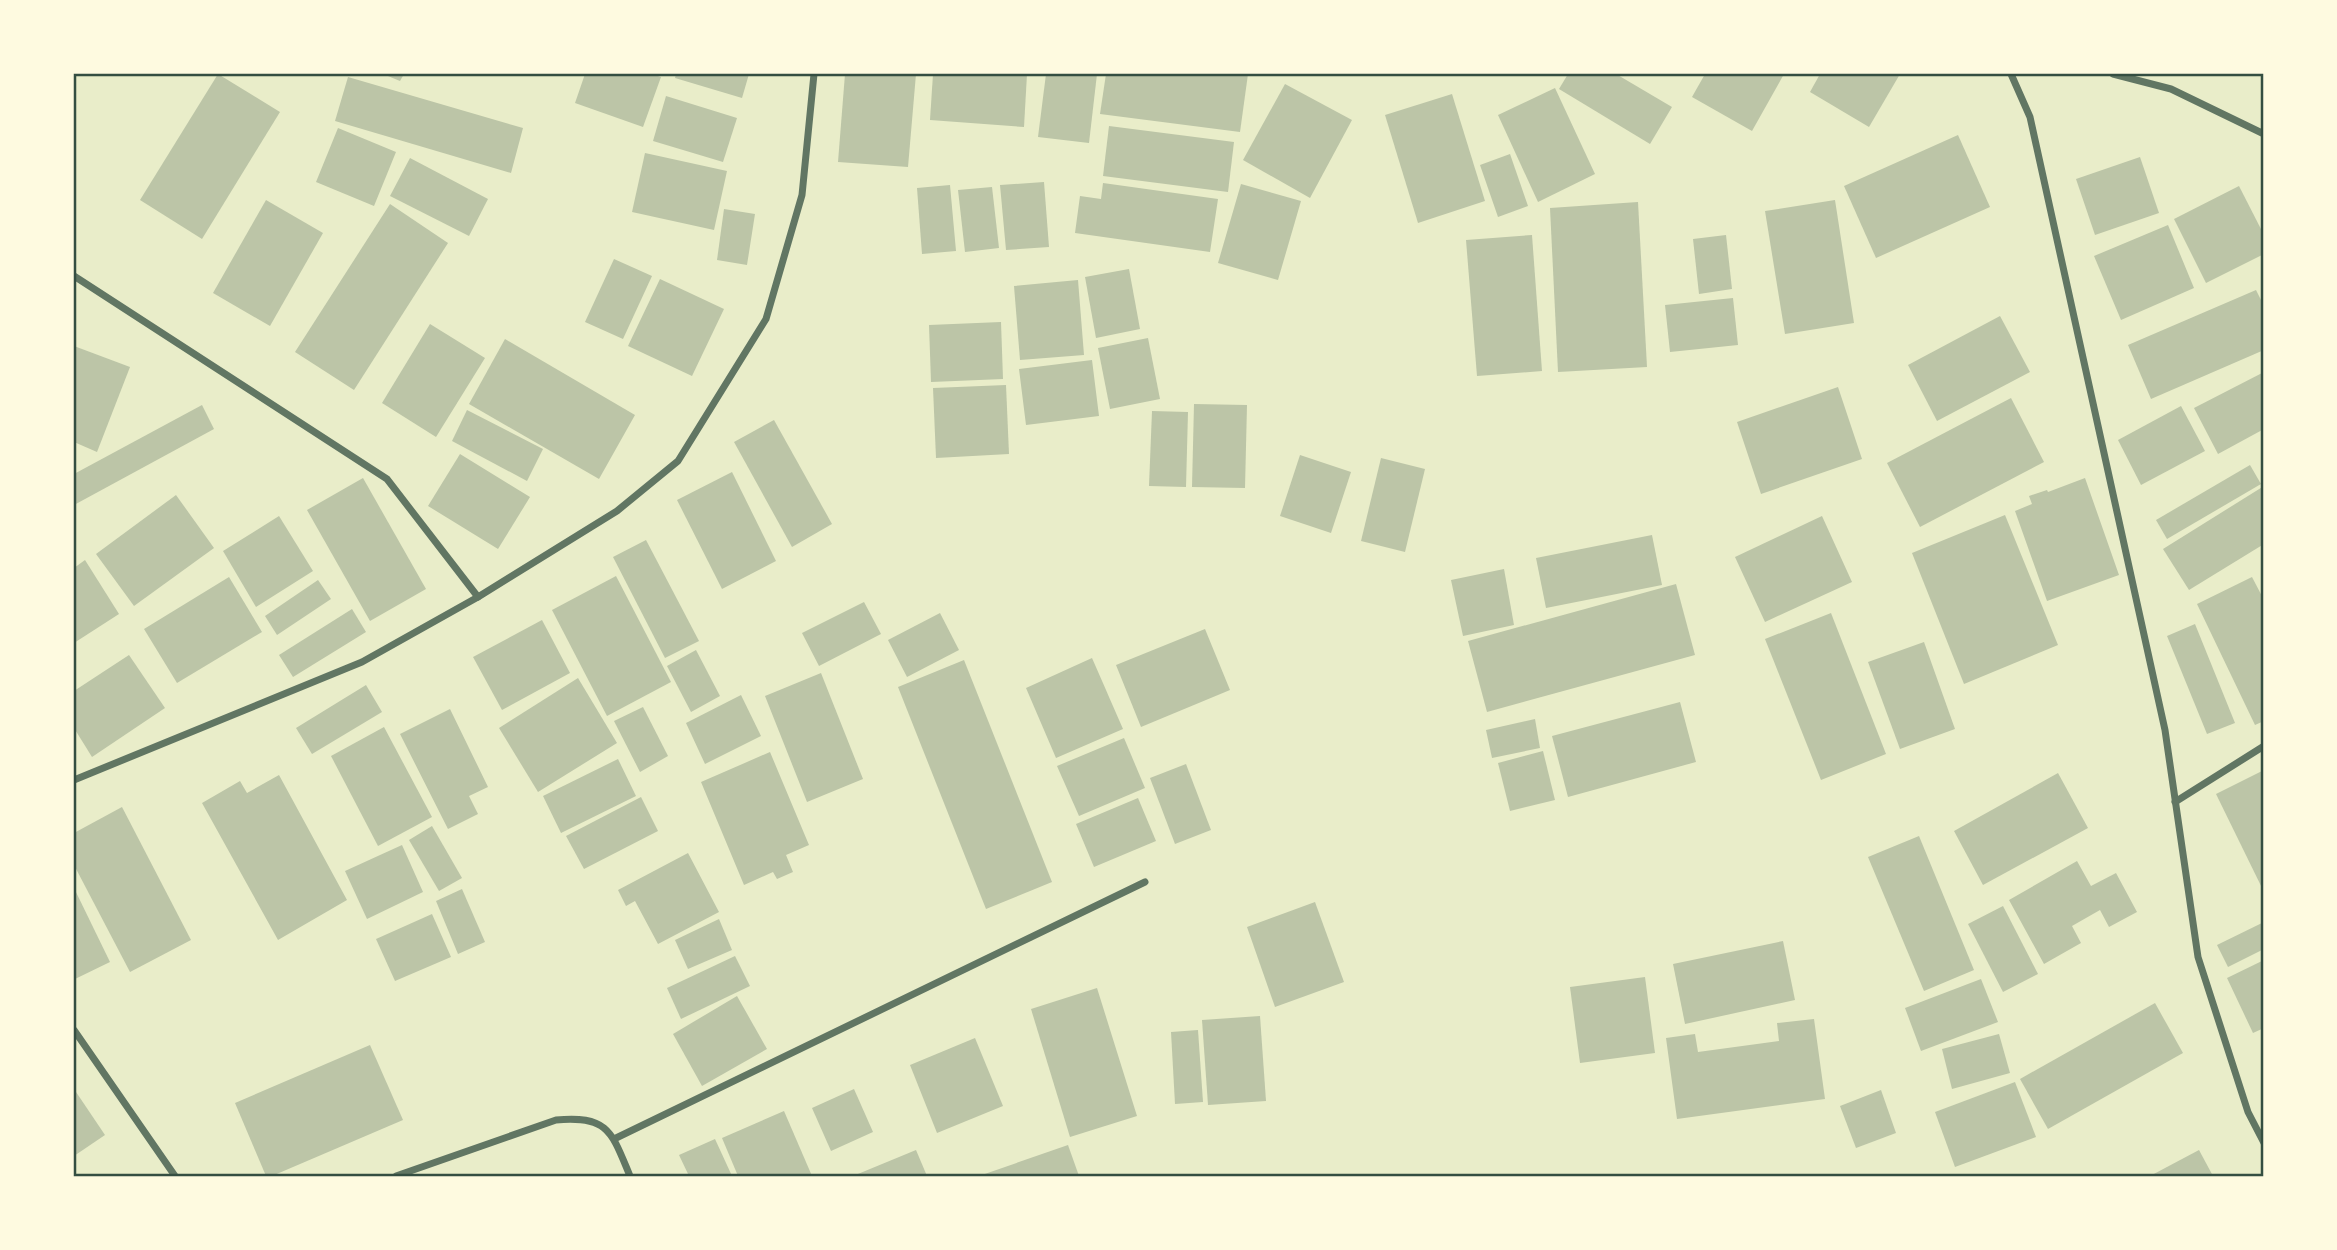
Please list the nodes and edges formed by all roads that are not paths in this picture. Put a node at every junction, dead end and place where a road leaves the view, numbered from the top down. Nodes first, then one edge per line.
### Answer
1 (814, 74) edge
2 (2011, 74) edge
3 (2113, 74) edge
4 (2263, 134) edge
5 (74, 276) edge
6 (478, 597) junction
7 (2263, 746) edge
8 (74, 780) edge
9 (2175, 802) junction
10 (1145, 882) dead end
11 (74, 1030) edge
12 (614, 1139) junction
13 (2263, 1143) edge
14 (175, 1177) edge
15 (396, 1177) edge
16 (630, 1177) edge

1 - 6 street
2 - 9 street
3 - 4 street
5 - 6 street
6 - 8 street
7 - 9 street
9 - 13 street
10 - 12 street
11 - 14 street
12 - 15 street
12 - 16 street

